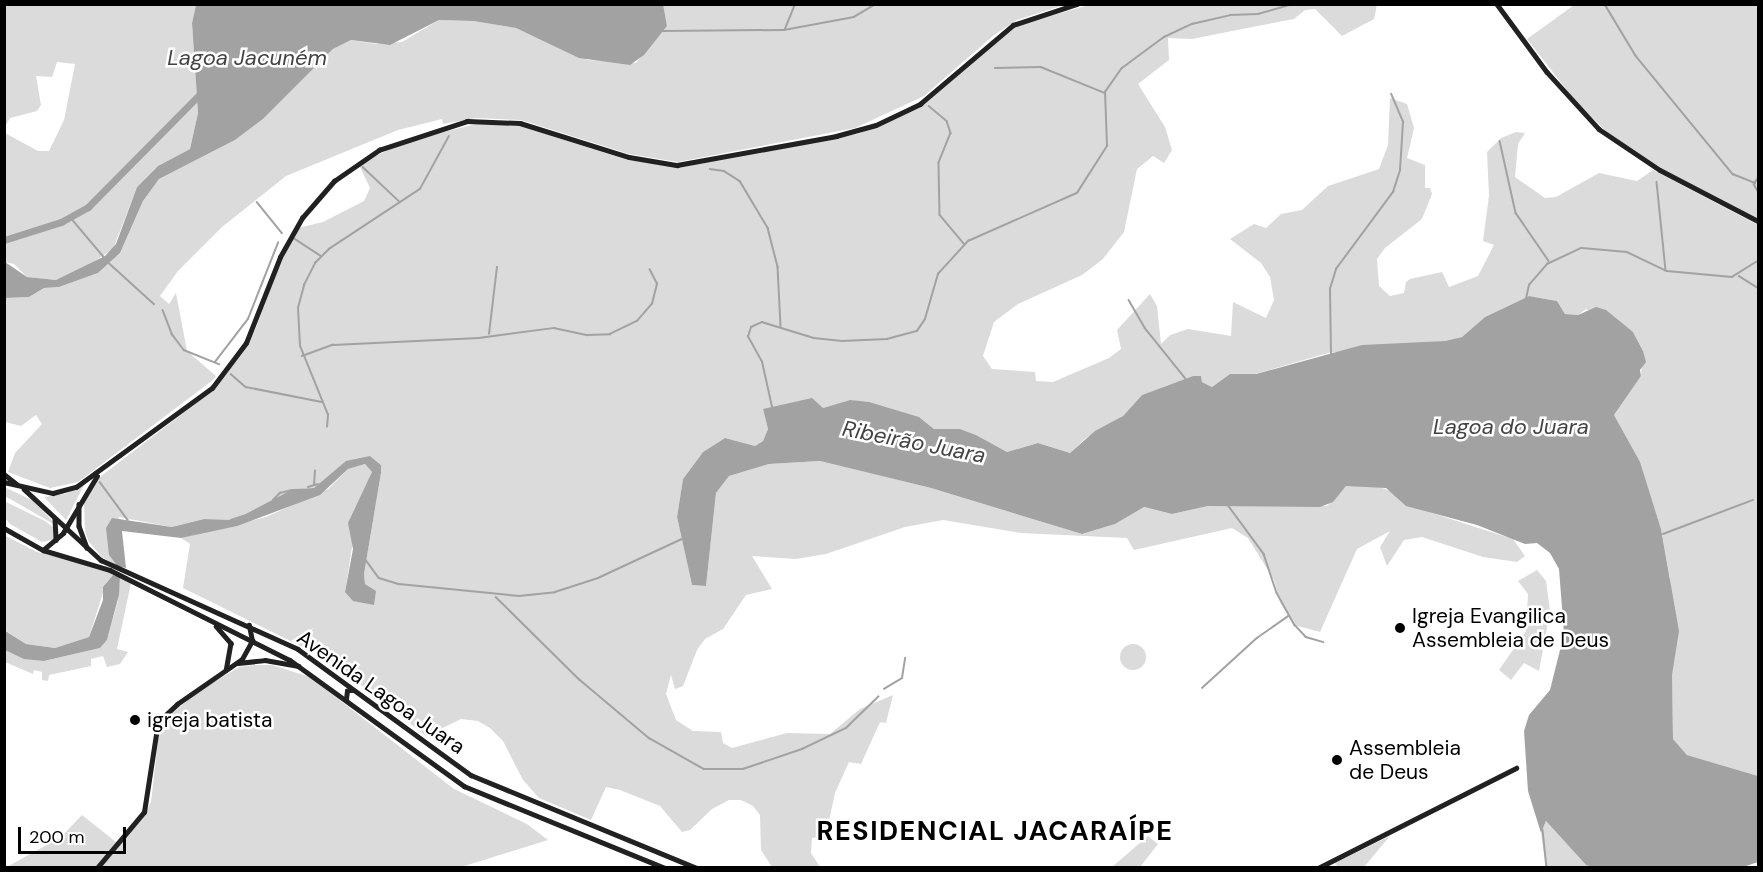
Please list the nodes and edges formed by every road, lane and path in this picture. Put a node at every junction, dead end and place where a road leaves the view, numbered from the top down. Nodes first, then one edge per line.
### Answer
1 (1077, 4) edge
2 (1497, 4) edge
3 (1758, 221) edge
4 (101, 471) junction
5 (4, 474) edge
6 (4, 482) edge
7 (21, 486) junction
8 (81, 497) junction
9 (53, 514) junction
10 (4, 528) edge
11 (65, 528) junction
12 (55, 542) junction
13 (43, 550) junction
14 (88, 550) junction
15 (110, 568) junction
16 (129, 577) junction
17 (212, 622) junction
18 (249, 626) junction
19 (252, 641) junction
20 (238, 663) junction
21 (302, 667) junction
22 (225, 671) junction
23 (346, 700) junction
24 (370, 701) junction
25 (1516, 768) dead end
26 (97, 867) edge
27 (665, 867) edge
28 (697, 867) edge
29 (1318, 867) edge

1 - 4 main road
2 - 3 main road
4 - 7 main road
4 - 8 main road
5 - 7 main road, Avenida Lagoa Juara
6 - 7 main road
7 - 9 main road, Avenida Lagoa Juara
8 - 11 main road
8 - 14 main road
9 - 11 main road, Avenida Lagoa Juara
9 - 12 main road
10 - 13 main road, Avenida Lagoa Juara
11 - 12 main road
11 - 14 main road, Avenida Lagoa Juara
12 - 13 main road
13 - 15 main road, Avenida Lagoa Juara
14 - 15 main road, Avenida Lagoa Juara
15 - 16 main road, Avenida Lagoa Juara
16 - 17 main road, Avenida Lagoa Juara
16 - 18 main road, Avenida Lagoa Juara
17 - 19 main road, Avenida Lagoa Juara
17 - 22 main road
18 - 19 main road
18 - 24 main road, Avenida Lagoa Juara
19 - 20 main road
19 - 21 main road, Avenida Lagoa Juara
20 - 21 main road
20 - 22 main road
21 - 23 main road, Avenida Lagoa Juara
22 - 26 main road
23 - 24 main road
23 - 27 main road, Avenida Lagoa Juara
24 - 28 main road, Avenida Lagoa Juara
25 - 29 main road

